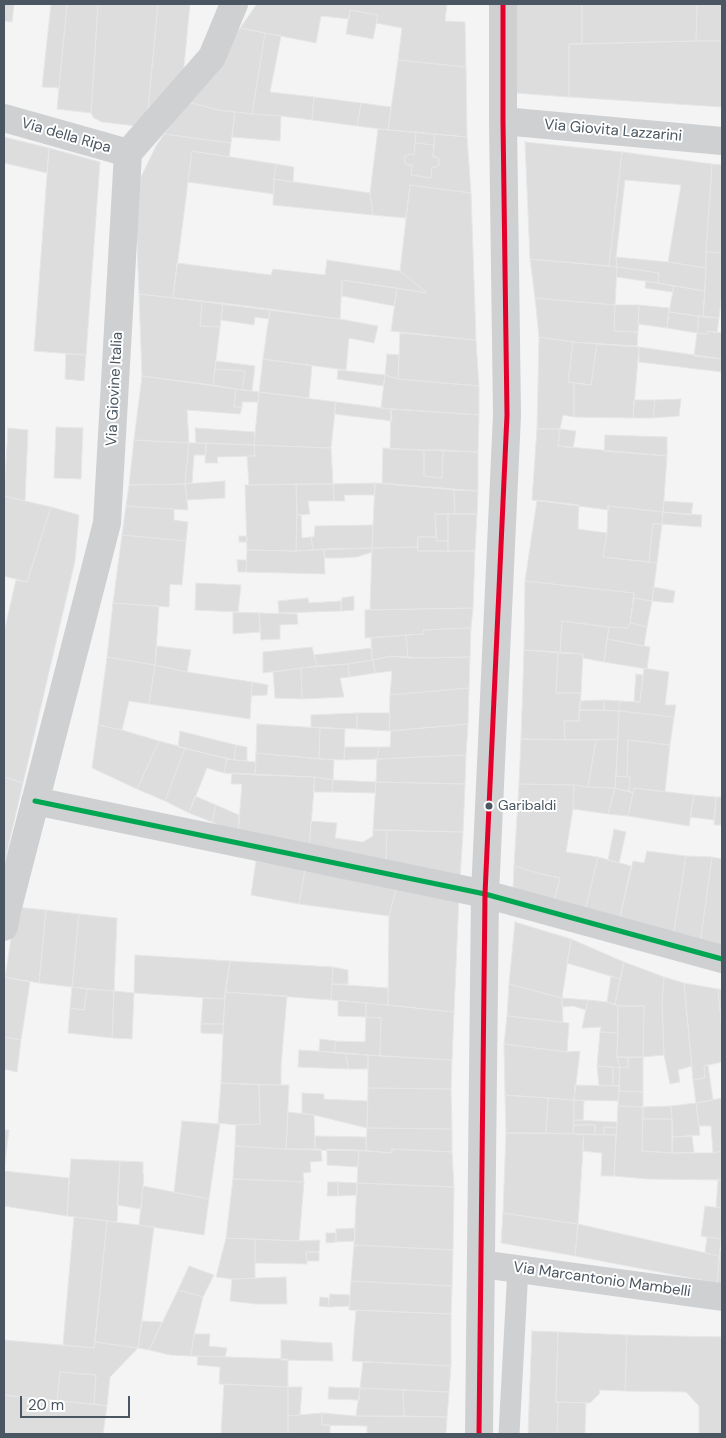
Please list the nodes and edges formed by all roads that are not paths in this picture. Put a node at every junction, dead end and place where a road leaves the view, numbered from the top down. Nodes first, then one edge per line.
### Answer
1 (234, 4) edge
2 (503, 4) edge
3 (4, 118) edge
4 (503, 121) junction
5 (722, 141) edge
6 (128, 153) junction
7 (35, 801) junction
8 (485, 894) junction
9 (4, 927) edge
10 (722, 958) edge
11 (481, 1264) junction
12 (518, 1268) junction
13 (722, 1297) edge
14 (479, 1434) edge
15 (509, 1434) edge

1 - 6 street
2 - 4 street
3 - 6 street, Via della Ripa
4 - 5 street, Via Giovita Lazzarini
4 - 8 street
6 - 7 street, Via Giovine Italia
7 - 8 street
7 - 9 street, Via Giovine Italia
8 - 10 street
8 - 11 street
11 - 12 street, Via Marcantonio Mambelli
11 - 14 street
12 - 13 street, Via Marcantonio Mambelli
12 - 15 lane

